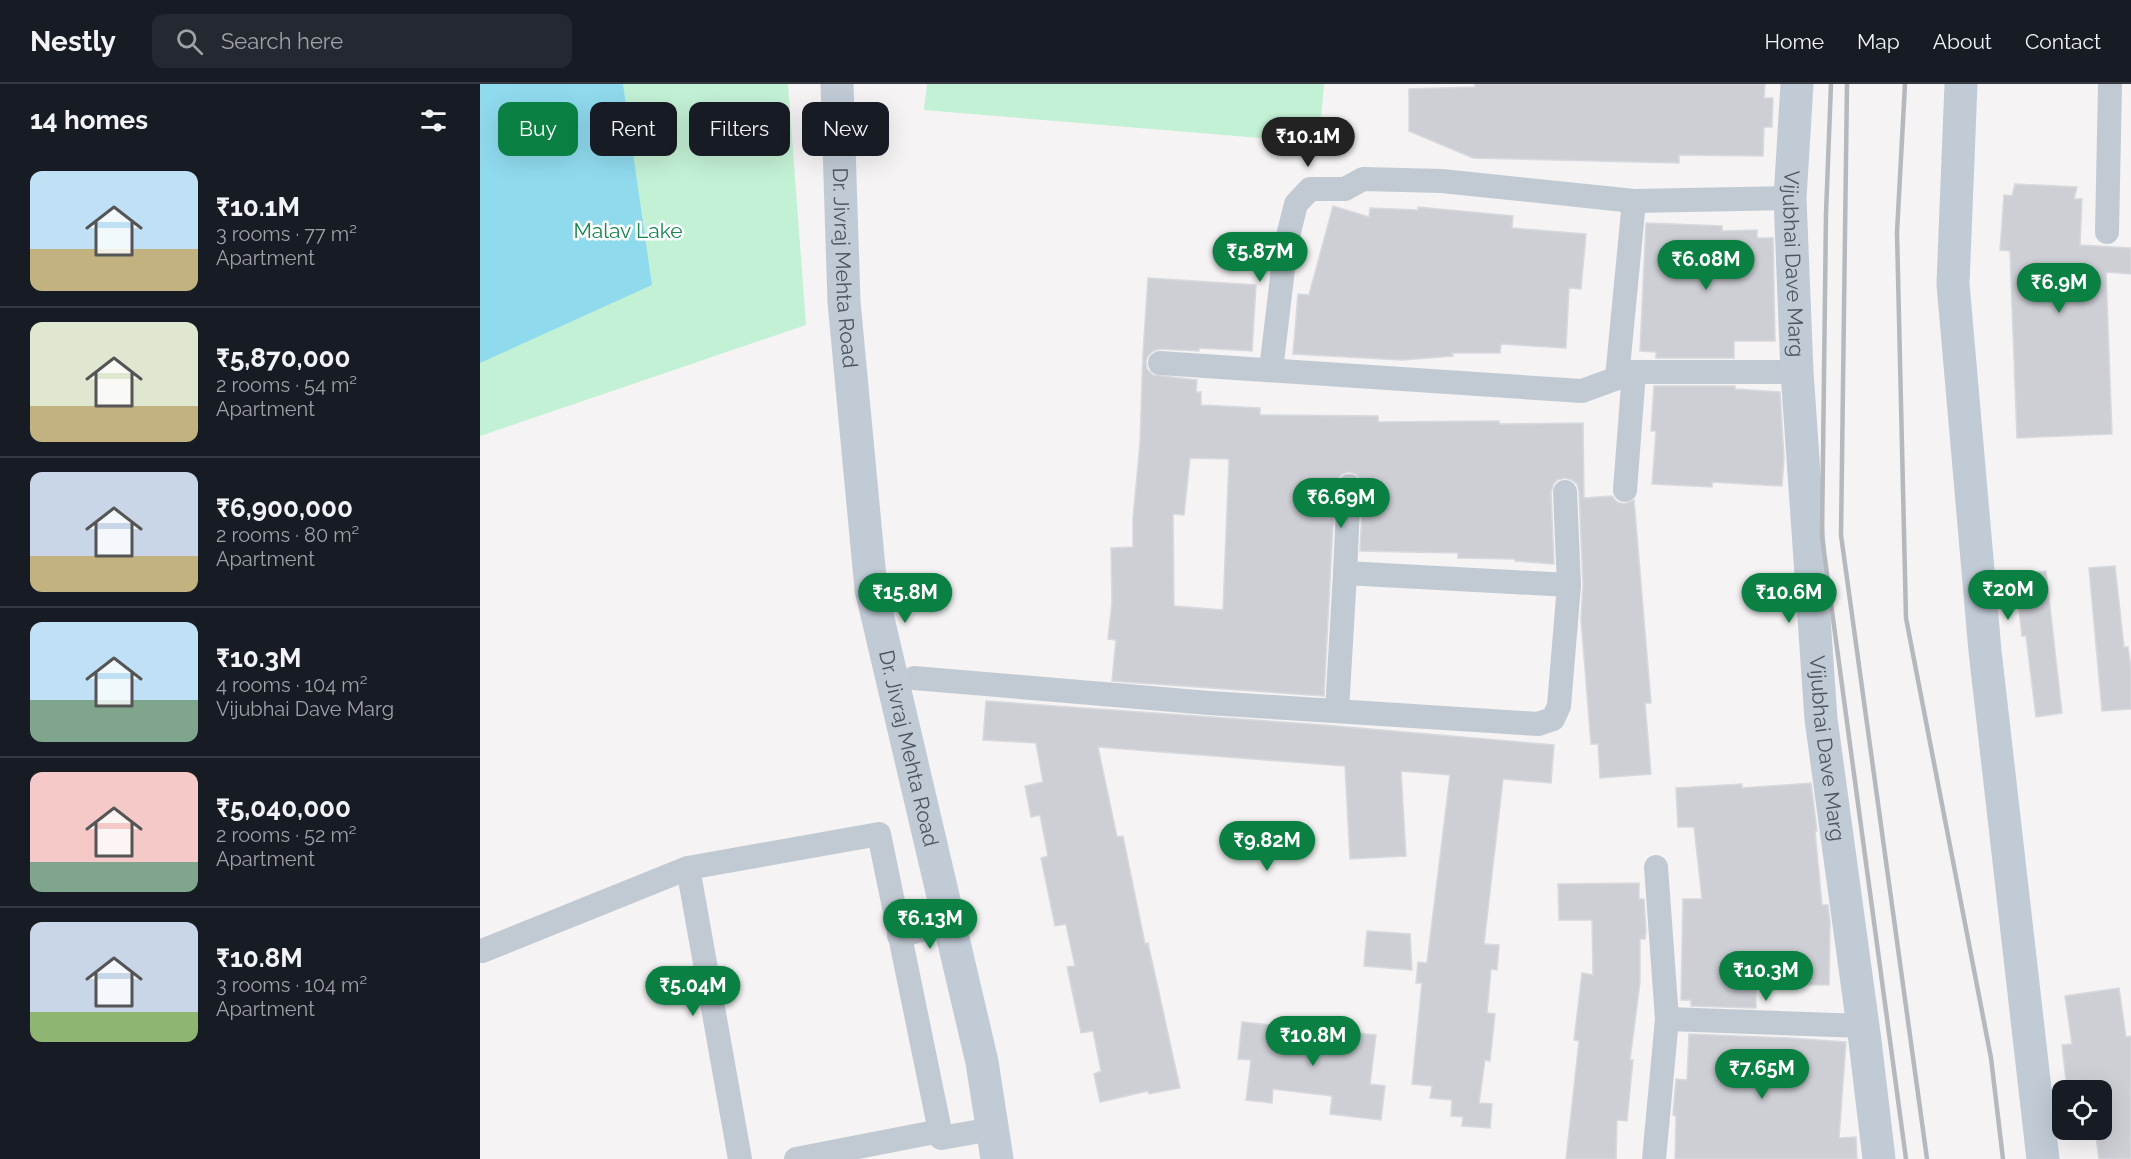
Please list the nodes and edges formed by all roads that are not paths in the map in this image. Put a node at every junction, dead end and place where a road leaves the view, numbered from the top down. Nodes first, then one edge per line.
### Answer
1 (837, 84) edge
2 (854, 84) edge
3 (1797, 84) edge
4 (1961, 84) edge
5 (2110, 84) edge
6 (1790, 198) junction
7 (1634, 201) junction
8 (2107, 232) dead end
9 (1160, 363) dead end
10 (1271, 370) junction
11 (1797, 372) junction
12 (1625, 375) junction
13 (1349, 486) dead end
14 (1625, 490) dead end
15 (1565, 492) dead end
16 (1345, 573) junction
17 (1569, 585) junction
18 (914, 678) junction
19 (1337, 711) junction
20 (1656, 867) dead end
21 (688, 868) junction
22 (949, 923) junction
23 (899, 936) junction
24 (482, 951) dead end
25 (1667, 1019) junction
26 (1863, 1026) junction
27 (942, 1143) edge
28 (995, 1144) edge
29 (740, 1159) edge
30 (796, 1159) edge
31 (1017, 1159) edge
32 (1654, 1159) edge
33 (1879, 1159) edge
34 (2043, 1159) edge

1 - 22 street, Dr. Jivraj Mehta Road
2 - 18 street
3 - 6 street, Vijubhai Dave Marg
4 - 34 street
5 - 8 street
6 - 7 street
6 - 11 street, Vijubhai Dave Marg
7 - 10 street
7 - 12 street
9 - 10 street
10 - 12 street
11 - 12 street
11 - 26 street, Vijubhai Dave Marg
12 - 14 street
13 - 16 street
15 - 17 street
16 - 17 street
16 - 19 street
17 - 19 street
18 - 19 street
18 - 31 street
20 - 25 street
21 - 23 street
21 - 24 street
21 - 29 street
22 - 23 street
22 - 28 street, Dr. Jivraj Mehta Road
23 - 27 street
25 - 26 street
25 - 32 street
26 - 33 street, Vijubhai Dave Marg
27 - 28 street
27 - 30 street

